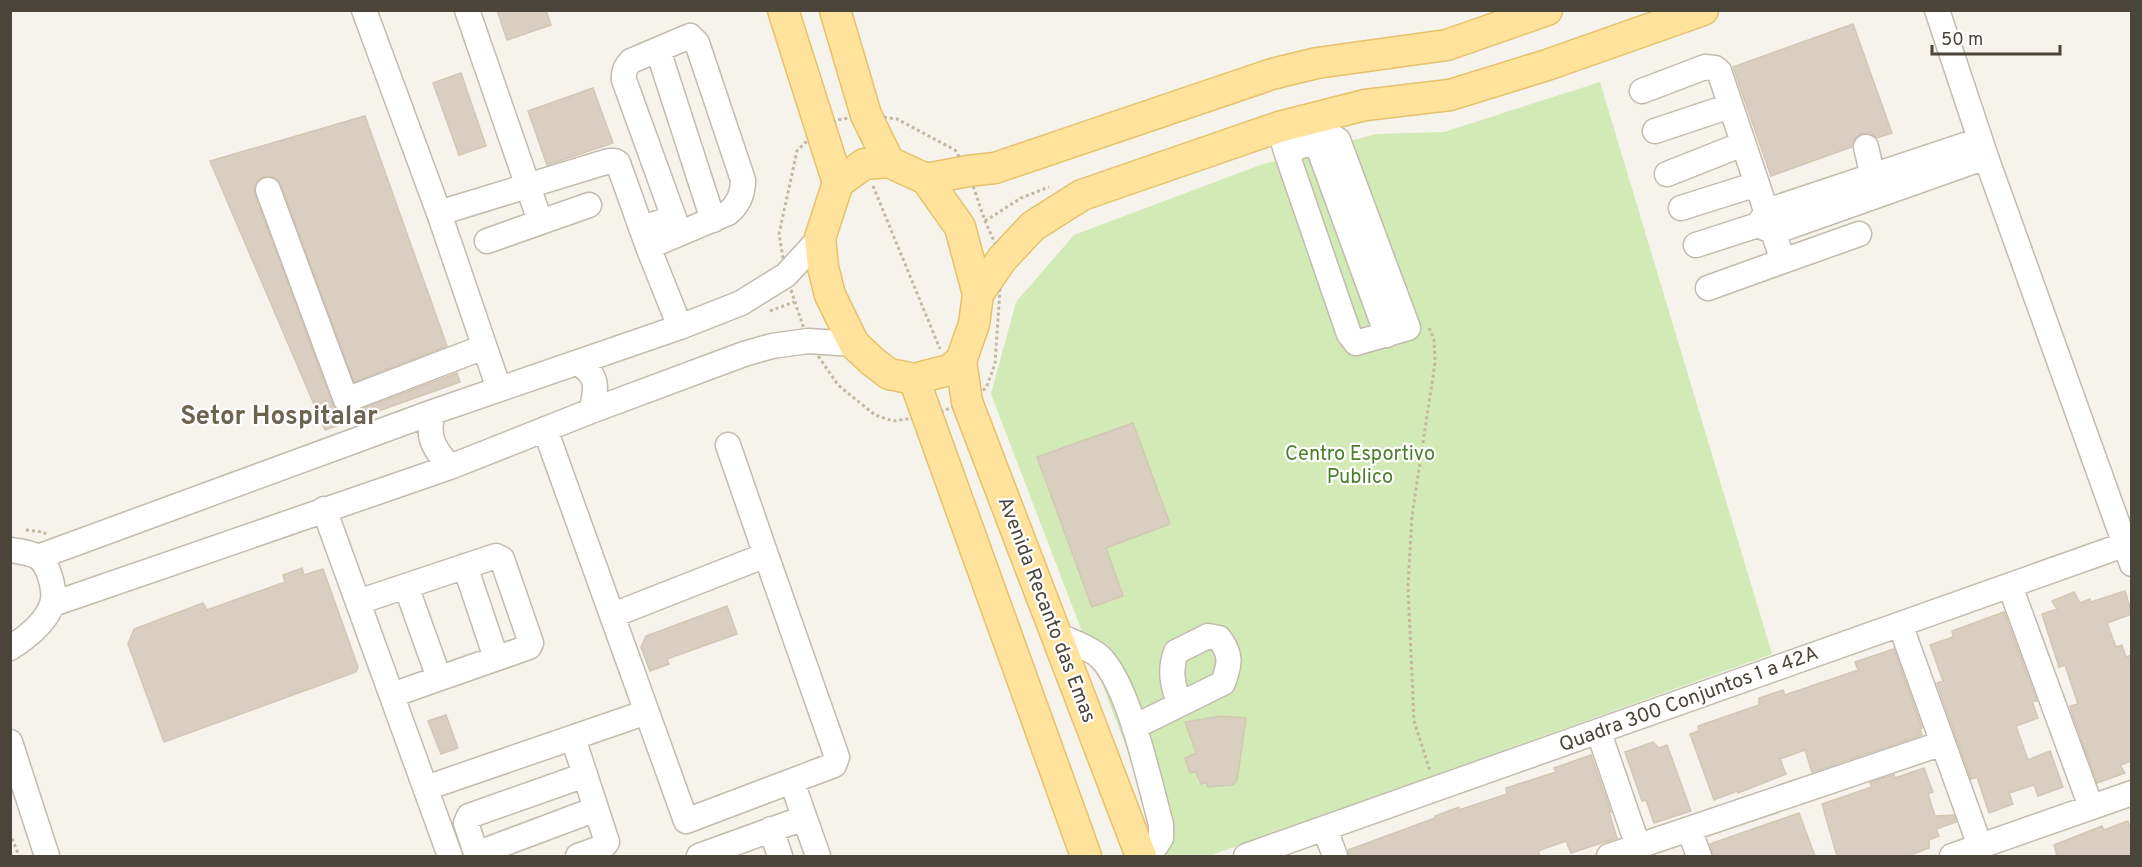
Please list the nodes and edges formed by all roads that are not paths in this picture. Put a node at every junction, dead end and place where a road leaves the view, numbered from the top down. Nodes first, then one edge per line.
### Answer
1 (364, 10) edge
2 (467, 10) edge
3 (783, 10) edge
4 (835, 10) edge
5 (1547, 10) edge
6 (1703, 10) edge
7 (1937, 10) edge
8 (658, 50) junction
9 (1642, 91) dead end
10 (1730, 106) junction
11 (1655, 131) dead end
12 (1282, 139) junction
13 (1743, 144) junction
14 (1866, 147) dead end
15 (1983, 149) junction
16 (877, 163) junction
17 (1667, 174) dead end
18 (926, 179) junction
19 (838, 183) junction
20 (1757, 184) junction
21 (529, 186) junction
22 (1875, 186) junction
23 (268, 190) dead end
24 (589, 205) dead end
25 (1681, 208) dead end
26 (439, 213) junction
27 (713, 220) junction
28 (540, 221) junction
29 (1766, 222) junction
30 (676, 226) junction
31 (1858, 234) dead end
32 (644, 238) junction
33 (820, 238) junction
34 (487, 241) dead end
35 (1696, 245) dead end
36 (1783, 261) junction
37 (1708, 288) dead end
38 (978, 294) junction
39 (680, 327) junction
40 (854, 344) junction
41 (484, 347) junction
42 (578, 363) junction
43 (955, 366) junction
44 (914, 379) junction
45 (499, 389) junction
46 (591, 411) junction
47 (433, 412) junction
48 (545, 429) junction
49 (728, 446) dead end
50 (450, 467) junction
51 (324, 509) junction
52 (10, 550) edge
53 (2129, 550) edge
54 (766, 555) junction
55 (38, 557) junction
56 (465, 566) junction
57 (406, 586) junction
58 (2010, 586) junction
59 (358, 602) junction
60 (52, 604) junction
61 (613, 615) junction
62 (1900, 624) junction
63 (1056, 634) junction
64 (10, 648) edge
65 (496, 658) junction
66 (439, 678) junction
67 (392, 695) junction
68 (1179, 704) dead end
69 (647, 712) junction
70 (1134, 727) junction
71 (1599, 733) junction
72 (573, 738) junction
73 (10, 742) edge
74 (1943, 743) junction
75 (585, 775) junction
76 (792, 782) junction
77 (426, 788) junction
78 (2132, 793) edge
79 (2091, 807) junction
80 (596, 809) junction
81 (804, 818) junction
82 (686, 821) junction
83 (1325, 829) junction
84 (1689, 829) junction
85 (771, 830) junction
86 (1638, 846) junction
87 (1980, 846) junction
88 (476, 855) edge
89 (46, 856) edge
90 (450, 856) edge
91 (578, 856) edge
92 (699, 856) edge
93 (780, 856) edge
94 (818, 856) edge
95 (1086, 856) edge
96 (1141, 856) edge
97 (1149, 856) edge
98 (1246, 856) edge
99 (1335, 856) edge
100 (1609, 856) edge
101 (1699, 856) edge
102 (1952, 856) edge

1 - 26 street
2 - 21 street
3 - 19 main road
4 - 16 main road
5 - 18 main road
6 - 12 main road
7 - 15 street
8 - 27 street
8 - 27 street
8 - 30 street
9 - 10 street
10 - 11 street
10 - 13 street
12 - 12 street
12 - 38 main road
13 - 17 street
13 - 20 street
14 - 22 street
15 - 22 street
15 - 53 street
16 - 18 main road
16 - 19 main road
18 - 38 main road
19 - 33 main road
20 - 25 street
20 - 29 street
21 - 26 street
21 - 28 street
21 - 32 street
22 - 29 street
23 - 41 street
24 - 28 street
26 - 41 street
27 - 30 street
28 - 34 street
29 - 35 street
29 - 36 street
30 - 32 street
31 - 36 street
32 - 39 street
33 - 39 street
33 - 40 main road
36 - 37 street
38 - 43 main road
39 - 42 street
40 - 44 main road
40 - 46 street
41 - 45 street
42 - 45 street
42 - 46 street
43 - 44 main road
43 - 63 main road, Avenida Recanto das Emas
44 - 95 main road
45 - 47 street
46 - 48 street
47 - 50 street
47 - 55 street
48 - 50 street
48 - 61 street
49 - 54 street
50 - 51 street
51 - 59 street
51 - 60 street
52 - 55 street
53 - 58 street, Quadra 300 Conjuntos 1 a 42A
54 - 61 street
54 - 76 street
55 - 60 street
56 - 57 street
56 - 65 street
56 - 65 street
57 - 59 street
57 - 66 street
58 - 62 street, Quadra 300 Conjuntos 1 a 42A
58 - 79 street
59 - 67 street
60 - 64 street
61 - 69 street
62 - 71 street, Quadra 300 Conjuntos 1 a 42A
62 - 74 street
63 - 70 street
63 - 96 main road, Avenida Recanto das Emas
65 - 66 street
66 - 67 street
67 - 77 street
68 - 70 street
69 - 72 street
69 - 82 street
70 - 97 street
71 - 83 street, Quadra 300 Conjuntos 1 a 42A
71 - 86 street
72 - 75 street
72 - 77 street
73 - 89 street
74 - 84 street
74 - 87 street
75 - 80 street
75 - 88 street
76 - 81 street
76 - 82 street
77 - 90 street
78 - 79 street
79 - 87 street
80 - 88 street
80 - 91 street
81 - 85 street
81 - 94 street
82 - 92 street
83 - 98 street, Quadra 300 Conjuntos 1 a 42A
83 - 99 street
84 - 86 street
84 - 101 street
85 - 92 street
85 - 93 street
86 - 100 street
87 - 102 street

